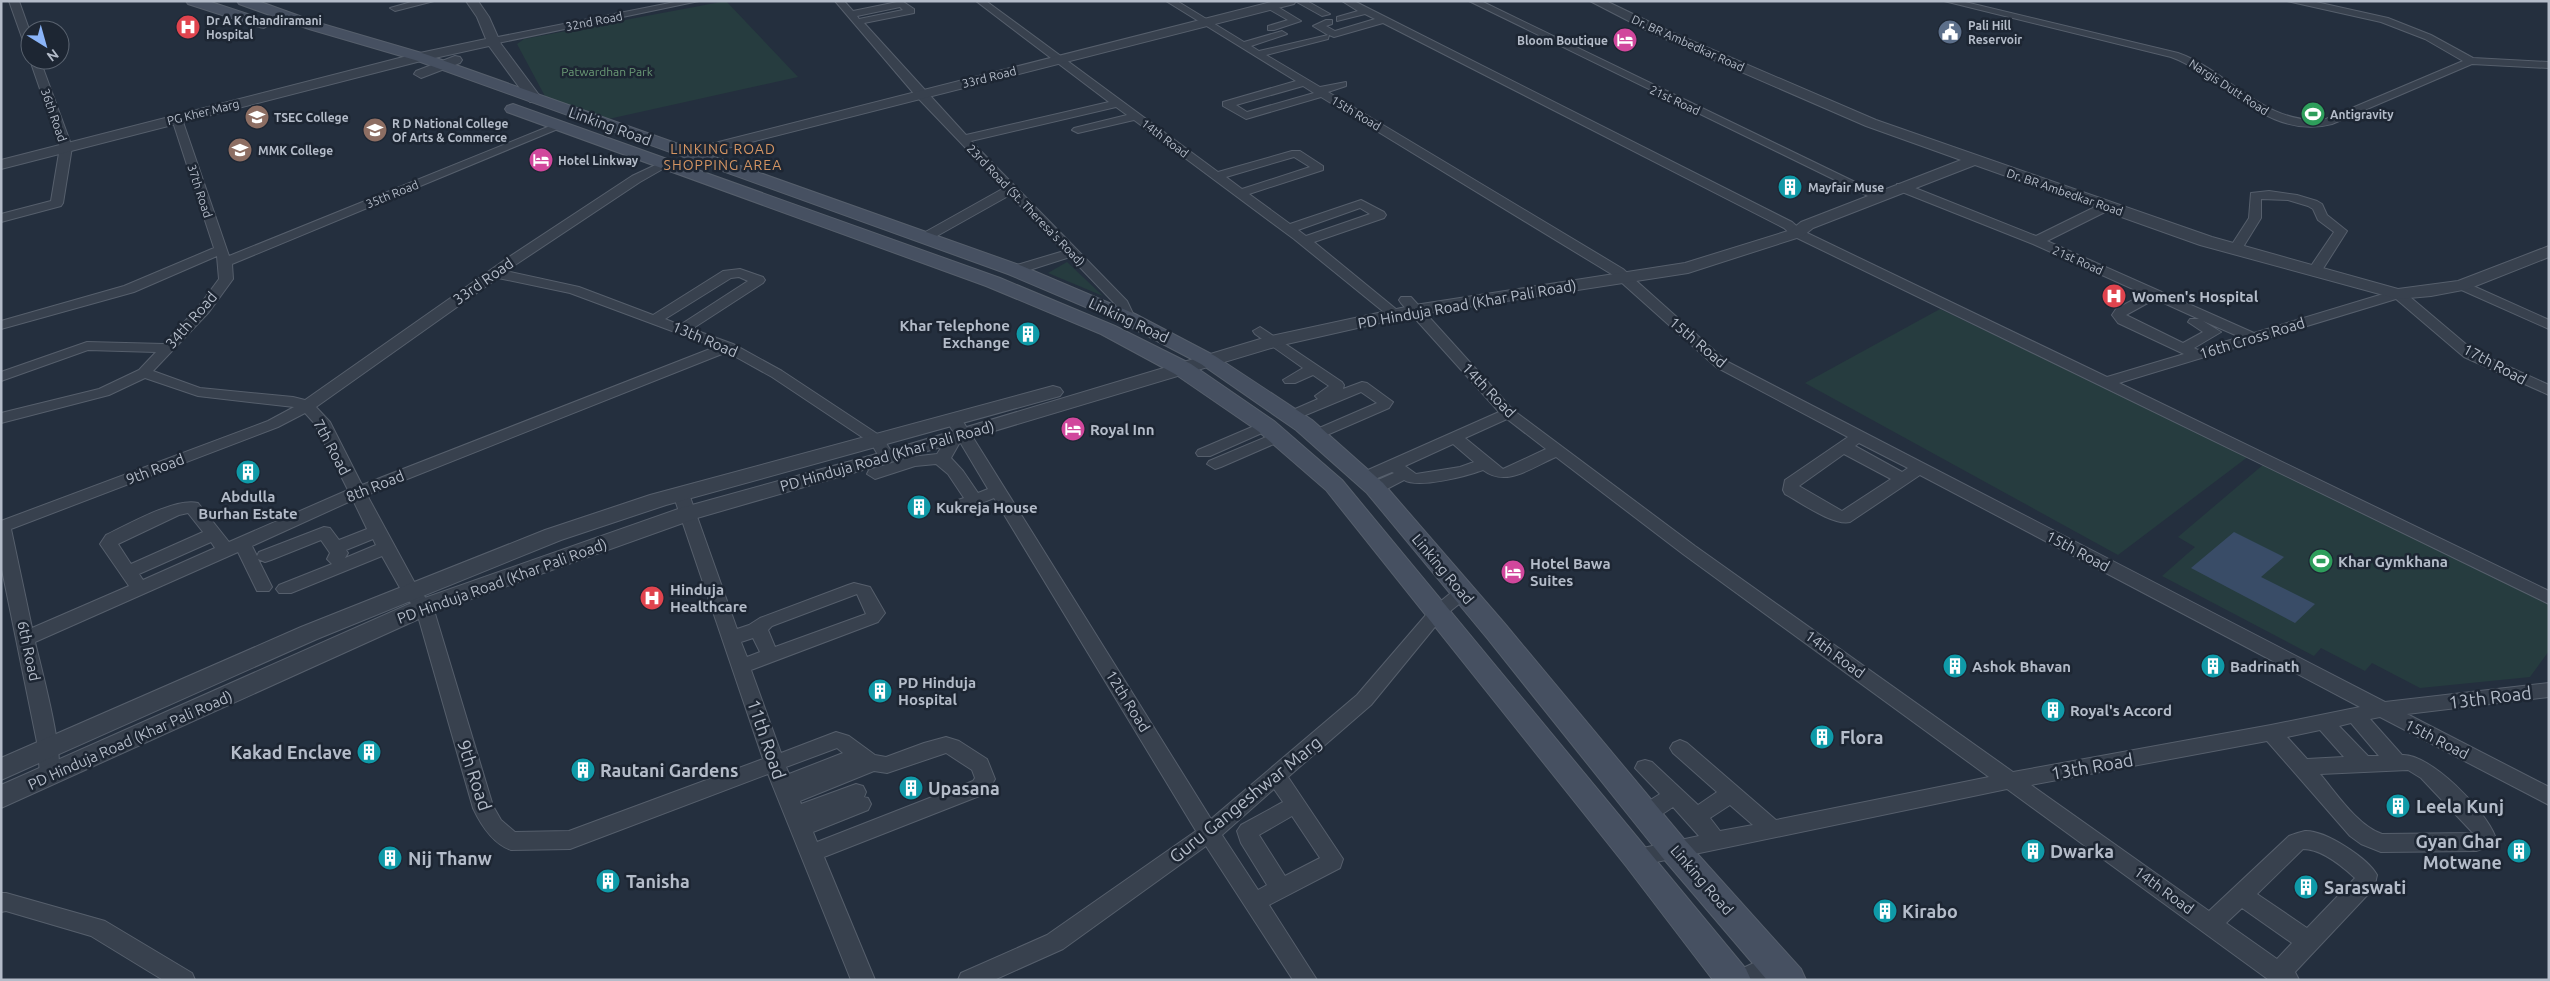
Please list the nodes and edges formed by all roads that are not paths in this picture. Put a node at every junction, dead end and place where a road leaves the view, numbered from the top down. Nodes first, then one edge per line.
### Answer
1 (193, 1) edge
2 (244, 1) edge
3 (430, 1) edge
4 (472, 1) edge
5 (695, 1) edge
6 (838, 1) edge
7 (980, 1) edge
8 (1170, 1) edge
9 (1290, 1) edge
10 (1299, 1) edge
11 (1346, 1) edge
12 (1473, 1) edge
13 (1596, 1) edge
14 (1948, 1) edge
15 (2292, 1) edge
16 (1, 3) edge
17 (2312, 3) edge
18 (14, 4) edge
19 (668, 4) edge
20 (1270, 6) junction
21 (394, 8) dead end
22 (1365, 12) junction
23 (1340, 16) dead end
24 (20, 20) edge
25 (1381, 21) junction
26 (1205, 22) junction
27 (1271, 28) dead end
28 (1282, 34) dead end
29 (1325, 37) dead end
30 (494, 43) junction
31 (1243, 45) junction
32 (1258, 54) junction
33 (1059, 59) junction
34 (2471, 60) junction
35 (394, 64) junction
36 (442, 65) junction
37 (2549, 65) edge
38 (420, 66) junction
39 (39, 70) edge
40 (1270, 74) dead end
41 (1284, 79) junction
42 (1300, 79) junction
43 (1342, 84) dead end
44 (1322, 92) junction
45 (920, 94) junction
46 (1308, 98) junction
47 (535, 99) junction
48 (1121, 105) junction
49 (1135, 116) junction
50 (177, 119) junction
51 (1066, 122) dead end
52 (559, 126) junction
53 (1078, 130) dead end
54 (963, 140) junction
55 (66, 147) junction
56 (688, 154) junction
57 (1974, 160) junction
58 (1, 164) edge
59 (664, 164) junction
60 (1233, 184) junction
61 (1901, 187) junction
62 (1011, 189) junction
63 (1878, 196) junction
64 (2105, 207) junction
65 (1, 218) edge
66 (1797, 228) junction
67 (1314, 230) dead end
68 (1297, 235) junction
69 (924, 238) junction
70 (2037, 242) junction
71 (2235, 249) junction
72 (2549, 251) edge
73 (1071, 252) junction
74 (223, 256) junction
75 (1015, 270) junction
76 (2314, 272) junction
77 (496, 273) junction
78 (1622, 275) junction
79 (993, 282) junction
80 (2462, 285) junction
81 (2398, 294) junction
82 (2150, 297) junction
83 (1410, 305) junction
84 (1390, 309) junction
85 (1128, 318) junction
86 (656, 319) junction
87 (1, 325) edge
88 (2549, 325) edge
89 (683, 329) junction
90 (1267, 336) junction
91 (2253, 338) junction
92 (728, 347) junction
93 (167, 348) junction
94 (2182, 348) junction
95 (2198, 355) junction
96 (1188, 360) junction
97 (1313, 369) junction
98 (144, 373) junction
99 (1, 377) edge
100 (1290, 380) dead end
101 (2107, 382) junction
102 (2549, 391) edge
103 (307, 406) junction
104 (1503, 415) junction
105 (1, 418) edge
106 (1280, 423) junction
107 (957, 430) junction
108 (1315, 435) junction
109 (1859, 436) junction
110 (1454, 437) junction
111 (1844, 447) junction
112 (1552, 452) junction
113 (932, 454) junction
114 (1210, 458) dead end
115 (877, 463) junction
116 (1485, 464) junction
117 (1918, 468) junction
118 (1399, 470) junction
119 (1902, 478) junction
120 (1370, 483) junction
121 (998, 491) junction
122 (356, 493) junction
123 (685, 503) junction
124 (298, 518) junction
125 (2, 527) edge
126 (265, 533) junction
127 (214, 534) junction
128 (307, 538) junction
129 (381, 538) junction
130 (242, 543) junction
131 (226, 550) junction
132 (262, 560) junction
133 (332, 561) junction
134 (128, 572) junction
135 (263, 587) dead end
136 (139, 588) junction
137 (284, 589) dead end
138 (1463, 592) junction
139 (2549, 598) edge
140 (417, 599) junction
141 (1437, 613) junction
142 (759, 631) junction
143 (27, 638) junction
144 (733, 641) junction
145 (770, 656) junction
146 (742, 666) junction
147 (2549, 690) edge
148 (2380, 710) junction
149 (2355, 715) junction
150 (2323, 720) junction
151 (2271, 733) junction
152 (48, 748) junction
153 (1680, 748) dead end
154 (2396, 761) junction
155 (860, 764) junction
156 (2363, 764) junction
157 (775, 765) junction
158 (2301, 767) junction
159 (1645, 768) dead end
160 (1, 770) edge
161 (1276, 775) junction
162 (50, 776) junction
163 (2012, 780) junction
164 (1732, 793) junction
165 (1674, 796) junction
166 (1, 797) edge
167 (2549, 797) edge
168 (1296, 804) junction
169 (863, 810) junction
170 (1646, 813) junction
171 (1700, 814) dead end
172 (797, 819) junction
173 (1772, 829) junction
174 (1209, 833) junction
175 (1715, 841) junction
176 (1673, 848) junction
177 (1637, 857) junction
178 (1281, 889) junction
179 (2241, 895) junction
180 (1255, 902) junction
181 (1, 903) edge
182 (2210, 924) junction
183 (2308, 942) junction
184 (1772, 975) edge
185 (2283, 976) edge
186 (184, 980) edge
187 (863, 980) edge
188 (969, 980) edge
189 (1306, 980) edge
190 (1734, 980) edge

1 - 35 main road, Linking Road
2 - 38 main road, Linking Road
3 - 21 street
4 - 30 street
5 - 19 street, 32nd Road
6 - 45 street, 23rd Road (St. Theresa's Road)
7 - 33 street, 14th Road
8 - 26 street, 15th Road
9 - 20 street, 33rd Road
10 - 25 street
11 - 22 street
12 - 63 street, 21st Road
13 - 57 street, Dr. BR Ambedkar Road
14 - 34 street, Nargis Dutt Road
15 - 17 street, Nargis Dutt Road
16 - 18 street
17 - 34 street, Nargis Dutt Road
18 - 24 street
19 - 30 street, 32nd Road
20 - 26 street, 33rd Road
20 - 27 street
22 - 23 street
22 - 25 street
25 - 66 street
26 - 31 street, 15th Road
26 - 33 street, 33rd Road
28 - 31 street
29 - 32 street
30 - 36 street
30 - 38 street
30 - 47 street
31 - 32 street, 15th Road
32 - 41 street, 15th Road
33 - 45 street, 33rd Road
33 - 48 street, 14th Road
34 - 37 street, Nargis Dutt Road
35 - 38 main road, Linking Road
35 - 50 street, PG Kher Marg
36 - 38 main road, Linking Road
36 - 47 main road, Linking Road
38 - 52 main road, Linking Road
39 - 55 street, 36th Road
40 - 41 street
41 - 42 street, 15th Road
41 - 42 street
41 - 46 street
41 - 46 street
42 - 44 street, 15th Road
43 - 44 street
44 - 46 street
44 - 78 street, 15th Road
45 - 54 street, 23rd Road (St. Theresa's Road)
45 - 56 street, 33rd Road
47 - 56 main road, Linking Road
48 - 49 street, 14th Road
48 - 51 street
48 - 54 street
49 - 53 street
49 - 60 street, 14th Road
50 - 55 street, PG Kher Marg
50 - 74 street, 37th Road
52 - 59 main road, Linking Road
52 - 74 street, 35th Road
54 - 62 street, 23rd Road (St. Theresa's Road)
55 - 58 street, PG Kher Marg
55 - 65 street, 36th Road
56 - 69 main road, Linking Road
57 - 61 street, PD Hinduja Road (Khar Pali Road)
57 - 64 street, Dr. BR Ambedkar Road
59 - 77 street, 33rd Road
59 - 79 main road, Linking Road
60 - 60 street
60 - 68 street, 14th Road
61 - 63 street, PD Hinduja Road (Khar Pali Road)
61 - 70 street, 21st Road
62 - 69 street
62 - 73 street, 23rd Road (St. Theresa's Road)
63 - 66 street, PD Hinduja Road (Khar Pali Road)
64 - 70 street
64 - 71 street, Dr. BR Ambedkar Road
66 - 78 street, PD Hinduja Road (Khar Pali Road)
66 - 101 street
67 - 68 street
68 - 68 street
68 - 84 street, 14th Road
69 - 75 main road, Linking Road
70 - 82 street, 21st Road
71 - 76 street, Dr. BR Ambedkar Road
71 - 76 street
72 - 80 street, Dr. BR Ambedkar Road
73 - 75 street
73 - 85 street, 23rd Road (St. Theresa's Road)
74 - 87 street
74 - 93 street, 34th Road
75 - 79 main road
75 - 85 main road, Linking Road
76 - 81 street, Dr. BR Ambedkar Road
77 - 86 street, 13th Road
77 - 103 street, 33rd Road
78 - 83 street, PD Hinduja Road (Khar Pali Road)
78 - 109 street, 15th Road
79 - 96 main road, Linking Road
80 - 81 street, Dr. BR Ambedkar Road
80 - 88 street
81 - 91 street, 16th Cross Road
81 - 102 street, 17th Road
82 - 91 street, 21st Road
82 - 94 street
82 - 94 street
83 - 84 street, PD Hinduja Road (Khar Pali Road)
83 - 104 street, 14th Road
84 - 90 street, PD Hinduja Road (Khar Pali Road)
85 - 96 main road, Linking Road
86 - 89 street, 13th Road
86 - 89 street
89 - 92 street, 13th Road
90 - 96 street, PD Hinduja Road (Khar Pali Road)
90 - 97 street
91 - 95 street, 16th Cross Road
92 - 115 street, 13th Road
92 - 122 street, 8th Road
93 - 98 street, 34th Road
93 - 99 street
94 - 95 street
95 - 101 street, 16th Cross Road
96 - 106 main road, Linking Road
96 - 107 street, PD Hinduja Road (Khar Pali Road)
97 - 100 street
97 - 106 street
98 - 103 street, 7th Road
98 - 105 street
101 - 139 street
103 - 122 street, 7th Road
103 - 125 street, 9th Road
104 - 110 street
104 - 112 street, 14th Road
106 - 108 main road, Linking Road
106 - 108 street
106 - 114 street
106 - 141 main road, Linking Road
107 - 113 street, PD Hinduja Road (Khar Pali Road)
107 - 115 street
107 - 121 street, 12th Road
108 - 120 main road, Linking Road
109 - 111 street
109 - 117 street, 15th Road
110 - 116 street
110 - 118 street
111 - 119 street
111 - 119 street
112 - 116 street
112 - 163 street, 14th Road
113 - 115 street, PD Hinduja Road (Khar Pali Road)
113 - 121 street
115 - 123 street, PD Hinduja Road (Khar Pali Road)
116 - 118 street
117 - 119 street
117 - 148 street, 15th Road
118 - 120 street
120 - 138 main road, Linking Road
121 - 174 street, 12th Road
122 - 124 street, 8th Road
122 - 129 street, 7th Road
123 - 140 street, PD Hinduja Road (Khar Pali Road)
123 - 144 street, 11th Road
124 - 126 street, 8th Road
124 - 128 street
125 - 143 street, 6th Road
126 - 130 street, 8th Road
126 - 132 street
127 - 131 street
127 - 134 street
127 - 134 street
128 - 132 street
128 - 133 street
129 - 133 street
129 - 133 street
129 - 140 street, 7th Road
130 - 131 street, 8th Road
130 - 132 street
131 - 136 street, 8th Road
132 - 135 street
133 - 137 street
134 - 136 street
136 - 143 street, 8th Road
138 - 141 street, Guru Gangeshwar Marg
138 - 170 main road, Linking Road
140 - 152 street
140 - 157 street, 9th Road
140 - 162 street, PD Hinduja Road (Khar Pali Road)
141 - 161 street, Guru Gangeshwar Marg
141 - 177 main road, Linking Road
142 - 144 street
142 - 145 street
142 - 145 street
143 - 152 street, 6th Road
144 - 146 street, 11th Road
145 - 146 street
146 - 157 street, 11th Road
147 - 148 street, 13th Road
148 - 149 street, 13th Road
148 - 167 street, 15th Road
149 - 150 street, 13th Road
149 - 154 street
150 - 151 street, 13th Road
150 - 156 street
151 - 158 street
151 - 163 street, 13th Road
152 - 160 street
152 - 162 street, 6th Road
153 - 164 street
154 - 156 street
154 - 158 street
155 - 157 street
155 - 169 street
155 - 169 street
155 - 172 street
156 - 158 street
157 - 172 street, 11th Road
159 - 165 street
161 - 168 street
161 - 174 street, Guru Gangeshwar Marg
162 - 166 street, PD Hinduja Road (Khar Pali Road)
163 - 173 street, 13th Road
163 - 182 street, 14th Road
164 - 171 street
164 - 173 street
165 - 170 street
165 - 175 street
168 - 178 street
168 - 178 street
169 - 172 street
170 - 176 main road, Linking Road
172 - 187 street, 11th Road
173 - 175 street, 13th Road
174 - 180 street, 12th Road
174 - 188 street, Guru Gangeshwar Marg
175 - 176 street, 13th Road
176 - 177 street, 13th Road
176 - 184 main road, Linking Road
177 - 190 main road, Linking Road
178 - 180 street
179 - 182 street
179 - 183 street
179 - 183 street
180 - 189 street, 12th Road
181 - 186 street
182 - 185 street, 14th Road
183 - 185 street

